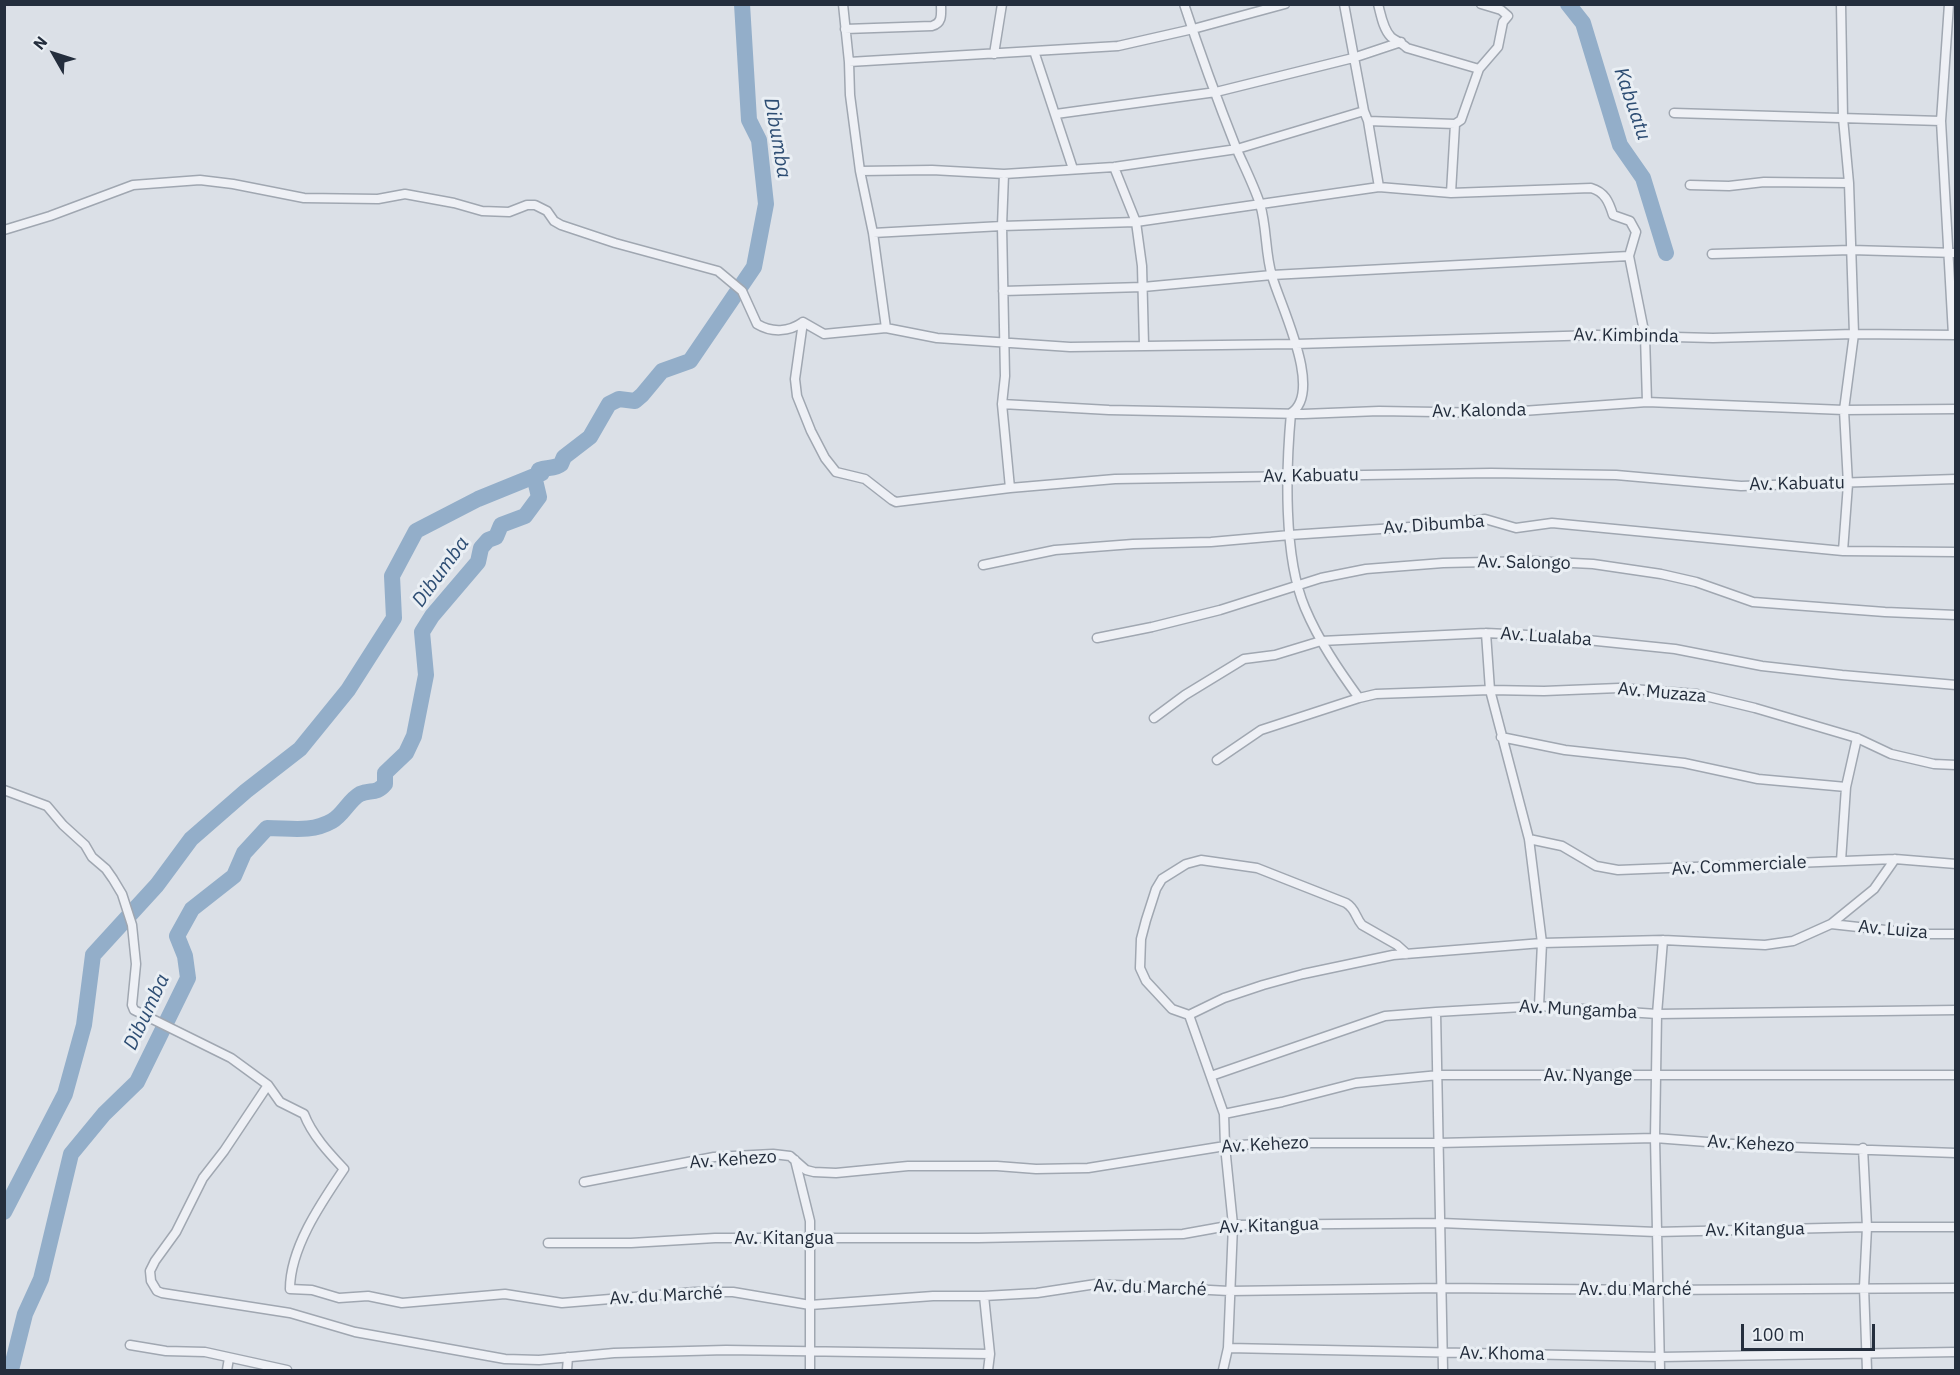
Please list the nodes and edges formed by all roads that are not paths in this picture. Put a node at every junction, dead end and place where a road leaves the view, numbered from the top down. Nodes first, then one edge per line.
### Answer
1 (843, 4) edge
2 (941, 4) edge
3 (1002, 4) edge
4 (1184, 4) edge
5 (1285, 4) edge
6 (1344, 4) edge
7 (1378, 4) edge
8 (1481, 4) edge
9 (1841, 4) edge
10 (1949, 4) edge
11 (845, 29) junction
12 (1193, 29) junction
13 (1401, 42) junction
14 (1034, 51) junction
15 (994, 54) junction
16 (1353, 58) junction
17 (849, 62) junction
18 (1479, 69) junction
19 (1216, 92) junction
20 (1364, 111) junction
21 (1674, 113) dead end
22 (1056, 114) junction
23 (1843, 118) junction
24 (1368, 121) junction
25 (1941, 122) junction
26 (1455, 124) junction
27 (1237, 148) junction
28 (1114, 166) junction
29 (1073, 169) junction
30 (860, 171) junction
31 (1004, 174) junction
32 (1849, 183) junction
33 (1690, 185) dead end
34 (1378, 187) junction
35 (1451, 193) junction
36 (1260, 205) junction
37 (1136, 222) junction
38 (1002, 226) junction
39 (4, 230) edge
40 (873, 233) junction
41 (1851, 250) junction
42 (1712, 254) dead end
43 (1952, 254) edge
44 (1629, 256) junction
45 (1272, 275) junction
46 (1143, 287) junction
47 (1004, 291) junction
48 (803, 322) junction
49 (886, 328) junction
50 (1854, 334) junction
51 (1954, 335) edge
52 (1645, 336) junction
53 (1004, 344) junction
54 (1296, 344) junction
55 (1144, 345) junction
56 (1647, 402) junction
57 (1002, 404) junction
58 (1956, 409) edge
59 (1844, 410) junction
60 (1291, 413) junction
61 (1289, 476) junction
62 (1956, 479) edge
63 (1848, 483) junction
64 (1010, 488) junction
65 (1290, 535) junction
66 (1843, 551) junction
67 (1956, 552) edge
68 (983, 565) dead end
69 (1298, 586) junction
70 (1956, 615) edge
71 (1486, 633) junction
72 (1098, 638) dead end
73 (1321, 641) junction
74 (1956, 685) edge
75 (1490, 690) junction
76 (1359, 698) junction
77 (1154, 718) dead end
78 (1501, 736) junction
79 (1857, 738) junction
80 (1217, 760) dead end
81 (1956, 765) edge
82 (1846, 788) junction
83 (4, 790) edge
84 (1528, 840) junction
85 (1895, 859) junction
86 (1841, 861) junction
87 (1956, 864) edge
88 (1831, 924) junction
89 (1956, 934) edge
90 (1663, 940) junction
91 (1542, 943) junction
92 (1407, 954) junction
93 (1539, 1005) junction
94 (1956, 1010) edge
95 (1436, 1012) junction
96 (1657, 1014) junction
97 (1189, 1015) junction
98 (1439, 1075) junction
99 (1211, 1076) junction
100 (1956, 1076) edge
101 (1657, 1077) junction
102 (268, 1085) junction
103 (1224, 1114) junction
104 (1655, 1138) junction
105 (1438, 1143) junction
106 (1225, 1146) junction
107 (1863, 1148) junction
108 (1956, 1152) edge
109 (795, 1160) junction
110 (584, 1182) dead end
111 (1441, 1223) junction
112 (1233, 1225) junction
113 (1867, 1227) junction
114 (1956, 1227) edge
115 (1656, 1232) junction
116 (810, 1238) junction
117 (548, 1243) dead end
118 (1864, 1287) junction
119 (1441, 1288) junction
120 (1956, 1288) edge
121 (1658, 1290) junction
122 (1229, 1291) junction
123 (984, 1296) junction
124 (810, 1305) junction
125 (130, 1345) dead end
126 (1228, 1348) junction
127 (811, 1351) junction
128 (1443, 1352) junction
129 (1956, 1352) edge
130 (1867, 1353) junction
131 (990, 1354) junction
132 (1660, 1357) junction
133 (229, 1358) junction
134 (568, 1358) junction
135 (227, 1371) edge
136 (287, 1371) edge
137 (567, 1371) edge
138 (810, 1371) edge
139 (988, 1371) edge
140 (1223, 1371) edge
141 (1443, 1371) edge
142 (1660, 1371) edge
143 (1867, 1371) edge

1 - 11 street
2 - 11 street
3 - 15 street
4 - 12 street
5 - 12 street
6 - 16 street
7 - 13 street
8 - 18 street
9 - 23 street
10 - 25 street
11 - 17 street
12 - 14 street
12 - 19 street
13 - 16 street
13 - 18 street
14 - 15 street
14 - 22 street
15 - 17 street
16 - 19 street
16 - 20 street
17 - 30 street
18 - 26 street
19 - 22 street
19 - 27 street
20 - 24 street
20 - 27 street
21 - 23 street
22 - 29 street
23 - 25 street
23 - 32 street
24 - 26 street
24 - 34 street
25 - 43 street
26 - 35 street
27 - 28 street
27 - 36 street
28 - 29 street
28 - 37 street
29 - 31 street
30 - 31 street
30 - 40 street
31 - 38 street
32 - 33 street
32 - 41 street
34 - 35 street
34 - 36 street
35 - 44 street
36 - 37 street
36 - 45 street
37 - 38 street
37 - 46 street
38 - 40 street
38 - 47 street
39 - 48 street
40 - 49 street
41 - 42 street
41 - 43 street
41 - 50 street
43 - 51 street
44 - 45 street
44 - 52 street
45 - 46 street
45 - 54 street
46 - 47 street
46 - 55 street
47 - 53 street
48 - 49 street, Av. Kimbinda
48 - 64 street, Av. Kabuatu
49 - 53 street, Av. Kimbinda
50 - 51 street, Av. Kimbinda
50 - 52 street, Av. Kimbinda
50 - 59 street
52 - 54 street, Av. Kimbinda
52 - 56 street
53 - 55 street, Av. Kimbinda
53 - 57 street
54 - 55 street, Av. Kimbinda
54 - 60 street
56 - 59 street, Av. Kalonda
56 - 60 street, Av. Kalonda
57 - 60 street, Av. Kalonda
57 - 64 street
58 - 59 street, Av. Kalonda
59 - 63 street
60 - 61 street
61 - 63 street, Av. Kabuatu
61 - 64 street, Av. Kabuatu
61 - 65 street
62 - 63 street, Av. Kabuatu
63 - 66 street
65 - 66 street, Av. Dibumba
65 - 68 street, Av. Dibumba
65 - 69 street
66 - 67 street, Av. Dibumba
69 - 70 street, Av. Salongo
69 - 72 street, Av. Salongo
69 - 73 street
71 - 73 street, Av. Lualaba
71 - 74 street, Av. Lualaba
71 - 75 street
73 - 76 street
73 - 77 street, Av. Lualaba
75 - 76 street, Av. Muzaza
75 - 78 street
75 - 79 street, Av. Muzaza
76 - 80 street, Av. Muzaza
78 - 82 street
78 - 84 street
79 - 81 street, Av. Muzaza
79 - 82 street
82 - 86 street
83 - 102 street
84 - 86 street, Av. Commerciale
84 - 91 street
85 - 86 street, Av. Commerciale
85 - 87 street, Av. Commerciale
85 - 88 street
88 - 89 street, Av. Luiza
88 - 90 street
90 - 91 street
90 - 96 street
91 - 92 street
91 - 93 street
92 - 97 street
92 - 97 street
93 - 95 street, Av. Mungamba
93 - 96 street, Av. Mungamba
94 - 96 street, Av. Mungamba
95 - 98 street
95 - 99 street, Av. Mungamba
96 - 101 street
97 - 99 street
98 - 101 street, Av. Nyange
98 - 103 street, Av. Nyange
98 - 105 street
99 - 103 street
100 - 101 street, Av. Nyange
101 - 104 street
102 - 124 street, Av. du Marché
102 - 134 street
103 - 106 street
104 - 105 street, Av. Kehezo
104 - 107 street, Av. Kehezo
104 - 115 street
105 - 106 street, Av. Kehezo
105 - 111 street
106 - 109 street, Av. Kehezo
106 - 112 street
107 - 108 street, Av. Kehezo
107 - 113 street
109 - 110 street, Av. Kehezo
109 - 116 street
111 - 112 street, Av. Kitangua
111 - 115 street, Av. Kitangua
111 - 119 street
112 - 116 street, Av. Kitangua
112 - 122 street
113 - 114 street, Av. Kitangua
113 - 115 street, Av. Kitangua
113 - 118 street
115 - 121 street
116 - 117 street, Av. Kitangua
116 - 124 street
118 - 120 street, Av. du Marché
118 - 121 street, Av. du Marché
118 - 130 street
119 - 121 street, Av. du Marché
119 - 122 street, Av. du Marché
119 - 128 street
121 - 132 street
122 - 123 street, Av. du Marché
122 - 126 street
123 - 124 street, Av. du Marché
123 - 131 street
124 - 127 street
125 - 133 street
126 - 128 street, Av. Khoma
126 - 140 street
127 - 131 street
127 - 134 street
127 - 138 street
128 - 132 street, Av. Khoma
128 - 141 street
129 - 130 street, Av. Khoma
130 - 132 street, Av. Khoma
130 - 143 street
131 - 139 street
132 - 142 street
133 - 135 street
133 - 136 street
134 - 137 street

